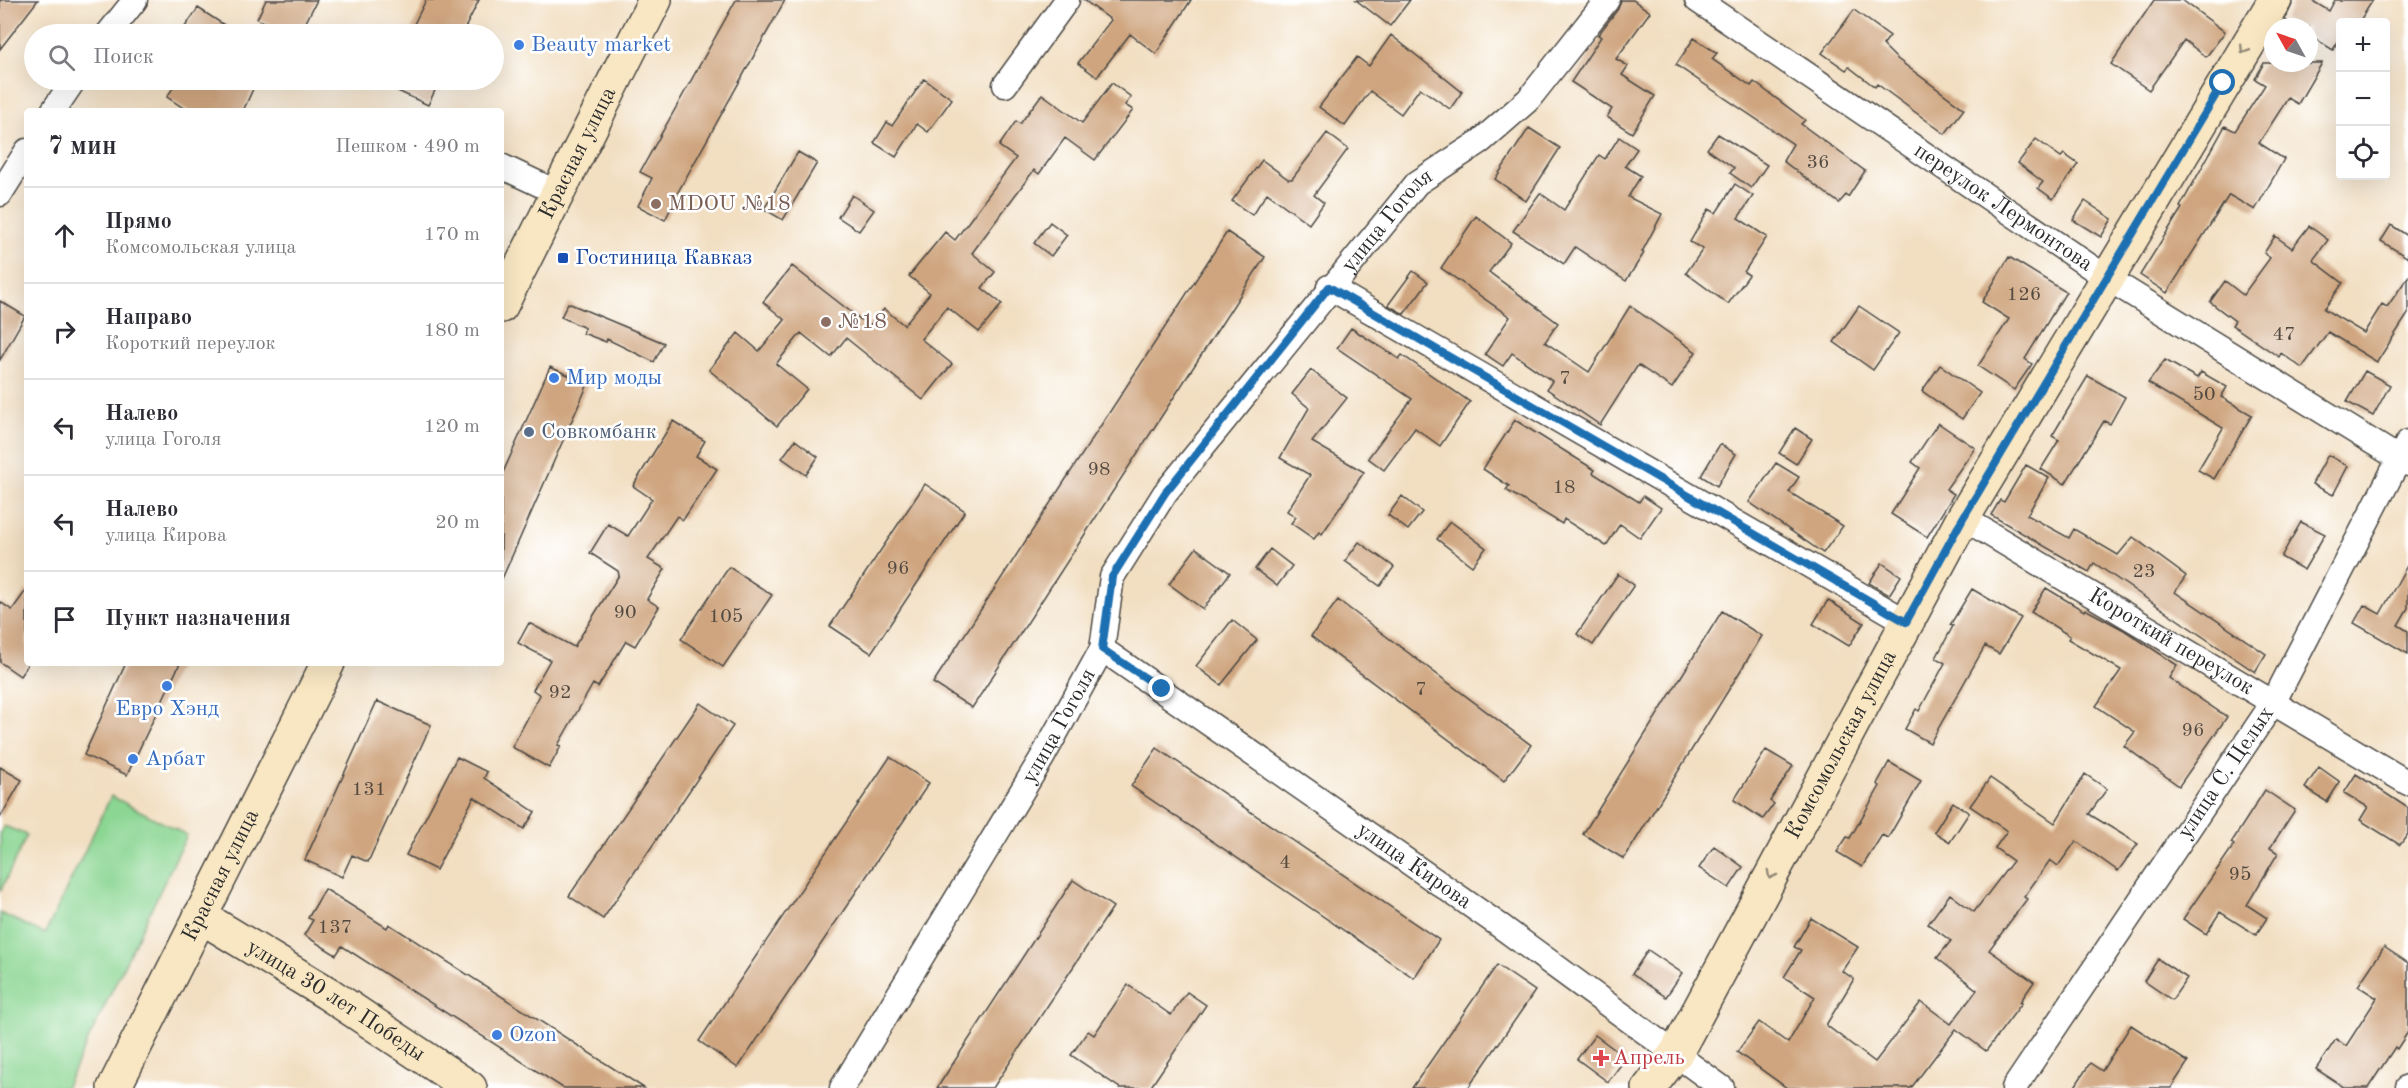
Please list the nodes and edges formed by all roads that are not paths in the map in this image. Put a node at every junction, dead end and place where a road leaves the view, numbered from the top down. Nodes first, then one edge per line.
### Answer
1 (135, 0) edge
2 (655, 0) edge
3 (1067, 0) edge
4 (1607, 0) edge
5 (1697, 0) edge
6 (2275, 0) edge
7 (116, 24) edge
8 (1005, 85) dead end
9 (67, 90) edge
10 (55, 108) edge
11 (24, 156) edge
12 (504, 167) edge
13 (556, 192) junction
14 (0, 194) edge
15 (2107, 278) junction
16 (1329, 287) junction
17 (504, 300) edge
18 (2405, 454) edge
19 (1963, 518) junction
20 (1906, 622) junction
21 (1102, 649) junction
22 (326, 666) edge
23 (2273, 704) junction
24 (2408, 783) edge
25 (200, 916) junction
26 (1676, 1053) junction
27 (114, 1088) edge
28 (470, 1088) edge
29 (842, 1088) edge
30 (1649, 1088) edge
31 (1722, 1088) edge
32 (2014, 1088) edge

1 - 7 street
2 - 13 main road, Красная улица
3 - 8 street
4 - 16 street, улица Гоголя
5 - 15 street, переулок Лермонтова
6 -> 15 main road, Комсомольская улица
9 - 10 street
11 - 14 street
12 - 13 street
13 - 17 main road, Красная улица
15 - 18 street, переулок Лермонтова
15 - 19 main road, Комсомольская улица
16 - 20 street
16 - 21 street, улица Гоголя
18 - 23 street, улица С. Целых
19 - 20 main road, Комсомольская улица
19 - 23 street, Короткий переулок
20 -> 26 main road, Комсомольская улица
21 - 26 street, улица Кирова
21 - 29 street, улица Гоголя
22 - 25 main road, Красная улица
23 - 24 street, Короткий переулок
23 - 32 street, улица С. Целых
25 - 27 main road, Красная улица
25 - 28 main road, улица 30 лет Победы
26 - 30 main road, Комсомольская улица
26 - 31 street, улица Кирова

